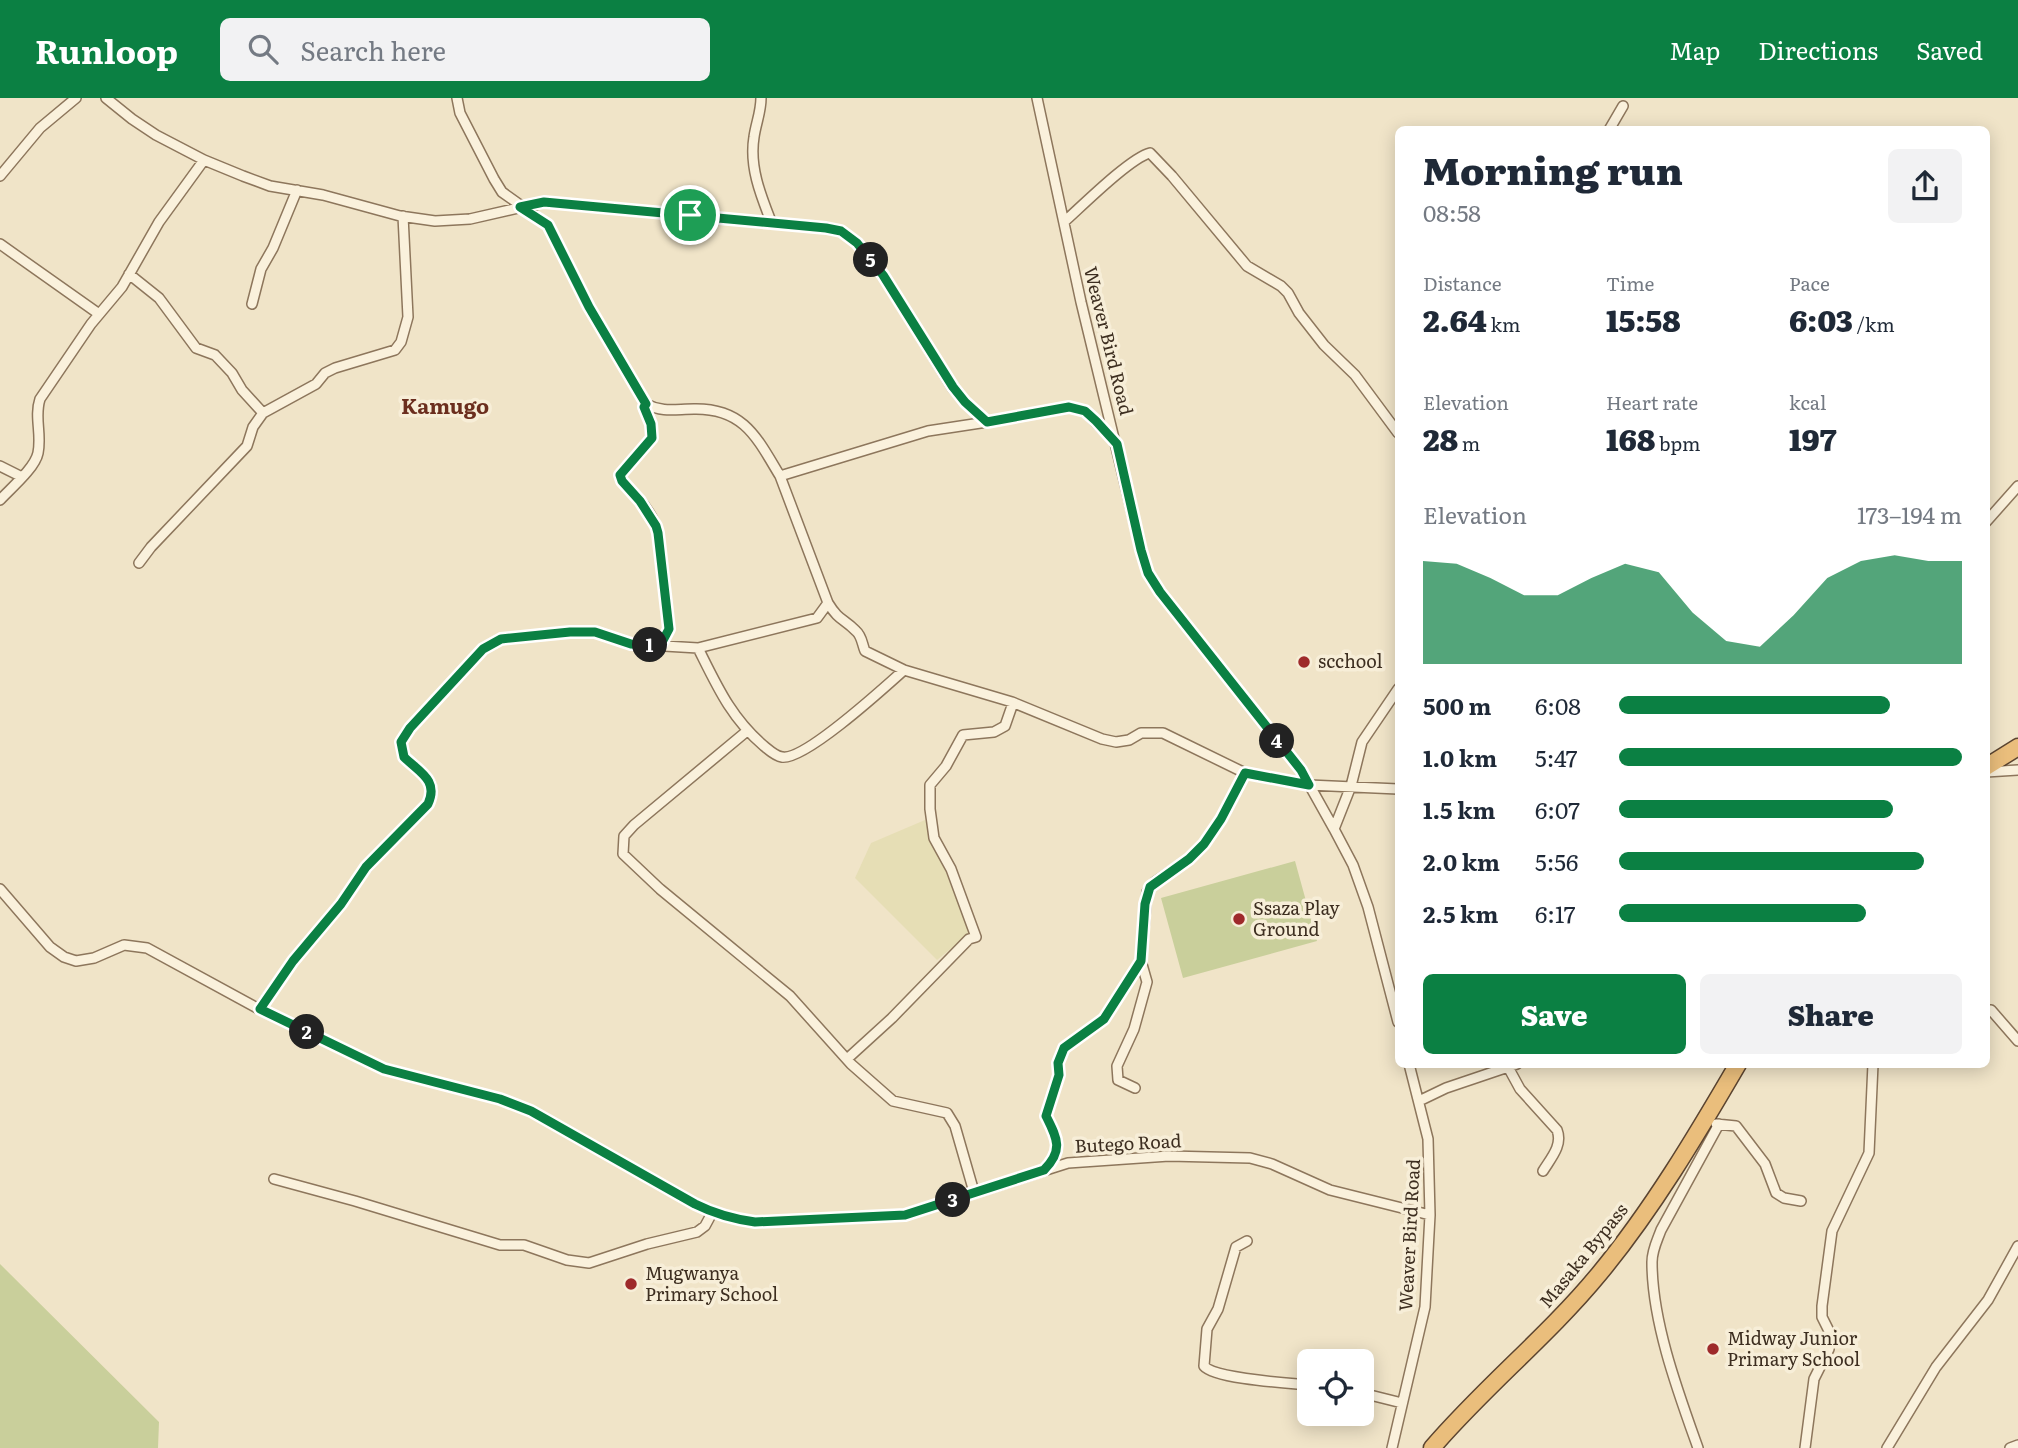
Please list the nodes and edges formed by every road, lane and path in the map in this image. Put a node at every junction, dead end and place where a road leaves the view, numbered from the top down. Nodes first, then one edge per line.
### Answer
1 (76, 98) edge
2 (106, 98) edge
3 (457, 98) edge
4 (761, 98) edge
5 (1037, 98) edge
6 (1623, 106) dead end
7 (1611, 126) edge
8 (204, 160) junction
9 (0, 176) edge
10 (297, 190) junction
11 (520, 207) junction
12 (403, 216) junction
13 (1064, 222) junction
14 (772, 224) junction
15 (0, 244) edge
16 (129, 274) junction
17 (252, 304) dead end
18 (99, 314) junction
19 (646, 404) junction
20 (263, 413) junction
21 (987, 422) junction
22 (1395, 429) edge
23 (1117, 444) junction
24 (0, 466) edge
25 (780, 475) junction
26 (22, 477) junction
27 (2018, 486) edge
28 (0, 500) edge
29 (1990, 518) edge
30 (139, 563) dead end
31 (828, 603) junction
32 (817, 618) junction
33 (838, 619) junction
34 (669, 629) junction
35 (660, 646) junction
36 (682, 647) junction
37 (698, 648) junction
38 (905, 670) junction
39 (1395, 693) edge
40 (1013, 703) junction
41 (747, 731) junction
42 (2018, 747) edge
43 (1990, 764) edge
44 (2018, 770) edge
45 (1990, 772) edge
46 (1245, 773) junction
47 (1309, 785) junction
48 (1351, 786) junction
49 (1395, 789) edge
50 (1334, 829) junction
51 (0, 889) edge
52 (1141, 961) junction
53 (260, 1009) junction
54 (1395, 1010) edge
55 (1990, 1010) edge
56 (2018, 1041) edge
57 (847, 1059) junction
58 (1410, 1068) edge
59 (1504, 1068) edge
60 (1514, 1068) edge
61 (1736, 1068) edge
62 (1874, 1068) edge
63 (1135, 1088) dead end
64 (1419, 1101) junction
65 (1712, 1124) junction
66 (1044, 1170) junction
67 (1543, 1171) dead end
68 (274, 1179) dead end
69 (974, 1192) junction
70 (1801, 1201) dead end
71 (712, 1213) junction
72 (1430, 1215) junction
73 (1247, 1241) dead end
74 (2018, 1246) edge
75 (1297, 1384) edge
76 (1374, 1396) edge
77 (1402, 1403) junction
78 (2018, 1445) edge
79 (1392, 1448) edge
80 (1432, 1448) edge
81 (1698, 1448) edge
82 (1805, 1448) edge
83 (1887, 1448) edge
84 (2010, 1448) edge

1 - 9 street
2 - 8 street
3 - 11 street
4 - 14 street
5 - 13 street, Weaver Bird Road
6 - 7 street
8 - 10 street
8 - 16 street
10 - 12 street
10 - 17 street
11 - 12 street
11 - 14 street
11 - 19 street
12 - 20 street
13 - 22 street
13 - 23 street, Weaver Bird Road
14 - 21 street
15 - 18 street
16 - 18 street
16 - 20 street
18 - 26 street
19 - 25 street
19 - 34 street
20 - 30 street
21 - 23 street
21 - 25 street
23 - 47 street, Weaver Bird Road
24 - 26 street
25 - 31 street
26 - 28 street
27 - 29 street
31 - 32 street
31 - 33 street
32 - 33 street
32 - 37 street
33 - 38 street
34 - 35 street
34 - 36 street
35 - 36 street
35 - 53 street
36 - 37 street
37 - 41 street
38 - 40 street
38 - 41 street
39 - 48 street
40 - 46 street
40 - 57 street
41 - 57 street
42 - 43 highway
44 - 45 street
46 - 47 street
46 - 52 street
47 - 48 street
47 - 50 street, Weaver Bird Road
48 - 49 street
48 - 50 street
50 - 54 street, Weaver Bird Road
51 - 53 street, Butego Road
52 - 63 street
52 - 66 street
53 - 71 street, Butego Road
55 - 56 street
57 - 69 street
58 - 64 street, Weaver Bird Road
59 - 64 street
60 - 67 street
61 - 65 highway, Masaka Bypass
62 - 82 street
64 - 72 street, Weaver Bird Road
65 - 70 street
65 - 80 highway, Masaka Bypass
65 - 81 street
66 - 69 street, Butego Road
66 - 72 street, Butego Road
68 - 71 street
69 - 71 street, Butego Road
72 - 77 street, Weaver Bird Road
73 - 75 street
74 - 83 street
76 - 77 street
77 - 79 street, Weaver Bird Road
78 - 84 street

